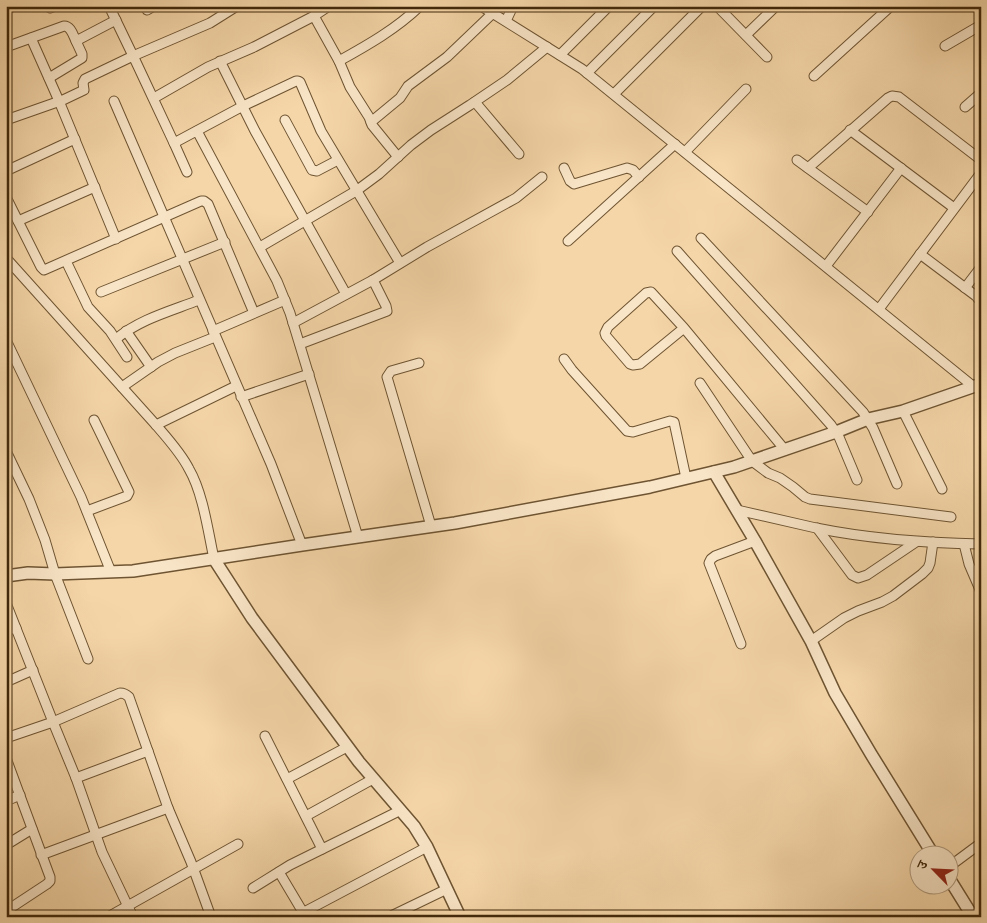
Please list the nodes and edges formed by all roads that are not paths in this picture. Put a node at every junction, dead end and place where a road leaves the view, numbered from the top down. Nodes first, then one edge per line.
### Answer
1 (15, 6) edge
2 (48, 6) edge
3 (56, 6) edge
4 (109, 6) edge
5 (237, 6) edge
6 (329, 6) edge
7 (420, 6) edge
8 (482, 6) edge
9 (513, 6) edge
10 (609, 6) edge
11 (654, 6) edge
12 (702, 6) edge
13 (717, 6) edge
14 (776, 6) edge
15 (891, 6) edge
16 (6, 9) edge
17 (493, 13) junction
18 (314, 16) junction
19 (116, 20) junction
20 (506, 21) junction
21 (981, 25) edge
22 (746, 36) junction
23 (31, 38) junction
24 (76, 41) junction
25 (945, 46) dead end
26 (6, 47) edge
27 (547, 47) junction
28 (560, 55) junction
29 (133, 56) junction
30 (767, 57) dead end
31 (339, 61) junction
32 (220, 62) junction
33 (587, 73) junction
34 (814, 76) dead end
35 (49, 78) junction
36 (746, 89) dead end
37 (981, 93) edge
38 (614, 94) junction
39 (154, 98) junction
40 (59, 101) junction
41 (114, 101) dead end
42 (475, 102) junction
43 (243, 106) junction
44 (965, 106) dead end
45 (6, 120) edge
46 (285, 120) dead end
47 (371, 122) junction
48 (850, 130) junction
49 (197, 131) junction
50 (75, 140) junction
51 (174, 143) junction
52 (675, 144) junction
53 (685, 152) junction
54 (519, 154) dead end
55 (398, 157) junction
56 (338, 160) junction
57 (798, 160) dead end
58 (981, 160) edge
59 (564, 168) dead end
60 (808, 168) junction
61 (901, 168) junction
62 (6, 171) edge
63 (187, 172) dead end
64 (981, 173) edge
65 (542, 177) dead end
66 (638, 177) junction
67 (94, 187) junction
68 (356, 191) junction
69 (6, 197) edge
70 (954, 208) junction
71 (868, 212) junction
72 (164, 218) junction
73 (18, 221) junction
74 (304, 221) junction
75 (701, 238) dead end
76 (116, 239) junction
77 (568, 241) dead end
78 (225, 242) junction
79 (260, 247) junction
80 (677, 251) dead end
81 (920, 254) junction
82 (6, 258) edge
83 (182, 260) junction
84 (66, 261) junction
85 (400, 263) junction
86 (826, 266) junction
87 (981, 267) edge
88 (373, 280) junction
89 (965, 288) junction
90 (101, 292) dead end
91 (346, 294) junction
92 (979, 297) edge
93 (199, 300) junction
94 (285, 300) junction
95 (879, 309) junction
96 (254, 313) junction
97 (293, 323) junction
98 (684, 328) junction
99 (126, 331) junction
100 (214, 334) junction
101 (116, 339) junction
102 (6, 340) edge
103 (300, 344) junction
104 (127, 357) dead end
105 (564, 359) dead end
106 (419, 363) dead end
107 (151, 367) junction
108 (309, 374) junction
109 (700, 383) dead end
110 (236, 386) junction
111 (122, 387) junction
112 (978, 387) edge
113 (241, 397) junction
114 (903, 410) junction
115 (868, 419) junction
116 (94, 420) dead end
117 (156, 425) junction
118 (836, 432) junction
119 (785, 450) junction
120 (6, 451) edge
121 (752, 461) junction
122 (714, 472) junction
123 (686, 478) junction
124 (857, 480) dead end
125 (897, 484) dead end
126 (942, 489) dead end
127 (737, 510) junction
128 (86, 511) junction
129 (951, 517) dead end
130 (431, 526) junction
131 (817, 528) junction
132 (358, 537) junction
133 (755, 541) junction
134 (916, 542) junction
135 (933, 542) junction
136 (964, 544) junction
137 (981, 544) edge
138 (302, 545) junction
139 (214, 559) junction
140 (110, 572) junction
141 (55, 574) junction
142 (6, 576) edge
143 (981, 592) edge
144 (6, 603) edge
145 (16, 628) junction
146 (6, 630) edge
147 (811, 642) junction
148 (741, 644) dead end
149 (88, 659) dead end
150 (33, 670) junction
151 (6, 682) edge
152 (53, 722) junction
153 (265, 736) dead end
154 (6, 738) edge
155 (347, 747) junction
156 (148, 752) junction
157 (6, 758) edge
158 (76, 778) junction
159 (287, 779) junction
160 (373, 779) junction
161 (20, 795) junction
162 (6, 802) edge
163 (168, 808) junction
164 (401, 810) junction
165 (306, 816) junction
166 (32, 829) junction
167 (96, 834) junction
168 (981, 843) edge
169 (238, 844) dead end
170 (6, 845) edge
171 (928, 846) edge
172 (427, 847) junction
173 (322, 849) junction
174 (41, 855) junction
175 (960, 859) edge
176 (193, 869) junction
177 (279, 872) junction
178 (253, 888) dead end
179 (447, 889) junction
180 (959, 896) edge
181 (128, 906) junction
182 (6, 910) edge
183 (970, 916) edge
184 (108, 917) edge
185 (133, 917) edge
186 (211, 917) edge
187 (389, 917) edge
188 (460, 917) edge

1 - 16 street
2 - 3 street
4 - 19 street
5 - 29 street
6 - 18 street
7 - 31 street
8 - 17 street
9 - 20 street
10 - 28 street
11 - 33 street
12 - 38 street
13 - 22 street
14 - 22 street
15 - 34 street
17 - 20 street
17 - 47 street
18 - 31 street
18 - 32 street
19 - 24 street
19 - 29 street
20 - 27 street
21 - 25 street
22 - 30 street
23 - 24 street
23 - 26 street
23 - 35 street
24 - 35 street
27 - 28 street
27 - 42 street
28 - 33 street
29 - 39 street
29 - 40 street
31 - 47 street
32 - 39 street
32 - 43 street
33 - 38 street
35 - 40 street
36 - 53 street
37 - 44 street
38 - 52 street
39 - 51 street
40 - 45 street
40 - 50 street
41 - 72 street
42 - 54 street
42 - 55 street
43 - 49 street
43 - 56 street
43 - 74 street
46 - 56 street
47 - 55 street
48 - 58 street
48 - 60 street
48 - 61 street
49 - 51 street
49 - 79 street
50 - 62 street
50 - 67 street
51 - 63 street
52 - 53 street
52 - 66 street
53 - 86 street
55 - 68 street
56 - 68 street
57 - 60 street
59 - 66 street
60 - 71 street
61 - 70 street
61 - 71 street
64 - 70 street
65 - 85 street
66 - 77 street
67 - 73 street
67 - 76 street
68 - 74 street
68 - 85 street
69 - 73 street
70 - 81 street
71 - 86 street
72 - 76 street
72 - 78 street
72 - 83 street
73 - 84 street
74 - 79 street
74 - 91 street
75 - 115 street
76 - 84 street
78 - 83 street
78 - 96 street
79 - 94 street
80 - 118 street
81 - 89 street
81 - 95 street
82 - 111 street
83 - 90 street
83 - 93 street
84 - 101 street
85 - 88 street
86 - 95 street
87 - 89 street
88 - 91 street
88 - 103 street
89 - 92 street
91 - 97 street
93 - 99 street
93 - 100 street
94 - 96 street
94 - 97 street
95 - 112 street
96 - 100 street
97 - 103 street
98 - 98 street
98 - 119 street
99 - 101 street
99 - 107 street
100 - 107 street
100 - 110 street
101 - 104 street
102 - 128 street
103 - 108 street
105 - 123 street
106 - 130 street
107 - 111 street
108 - 113 street
108 - 132 street
109 - 121 street
110 - 113 street
110 - 117 street
111 - 117 street
112 - 114 street
113 - 138 street
114 - 115 street
114 - 126 street
115 - 118 street
115 - 125 street
116 - 128 street
117 - 139 street
118 - 119 street
118 - 124 street
119 - 121 street
120 - 141 street
121 - 122 street
121 - 129 street
122 - 123 street
122 - 127 street
123 - 130 street
127 - 131 street
127 - 133 street
128 - 140 street
130 - 132 street
131 - 134 street
131 - 134 street
132 - 138 street
133 - 147 street
133 - 148 street
134 - 135 street
135 - 136 street
135 - 147 street
136 - 137 street
136 - 143 street
138 - 139 street
139 - 140 street
139 - 155 street
140 - 141 street
141 - 142 street
141 - 149 street
144 - 145 street
145 - 146 street
145 - 150 street
147 - 171 street
150 - 151 street
150 - 152 street
152 - 154 street
152 - 156 street
152 - 158 street
153 - 159 street
155 - 159 street
155 - 160 street
156 - 158 street
156 - 163 street
157 - 161 street
158 - 167 street
159 - 165 street
160 - 164 street
160 - 165 street
161 - 162 street
161 - 166 street
163 - 167 street
163 - 176 street
164 - 172 street
164 - 173 street
165 - 173 street
166 - 170 street
166 - 174 street
167 - 174 street
167 - 181 street
168 - 175 street
169 - 176 street
172 - 177 street
172 - 179 street
173 - 177 street
174 - 182 street
176 - 181 street
176 - 186 street
177 - 178 street
179 - 187 street
179 - 188 street
180 - 183 street
181 - 184 street
181 - 185 street

